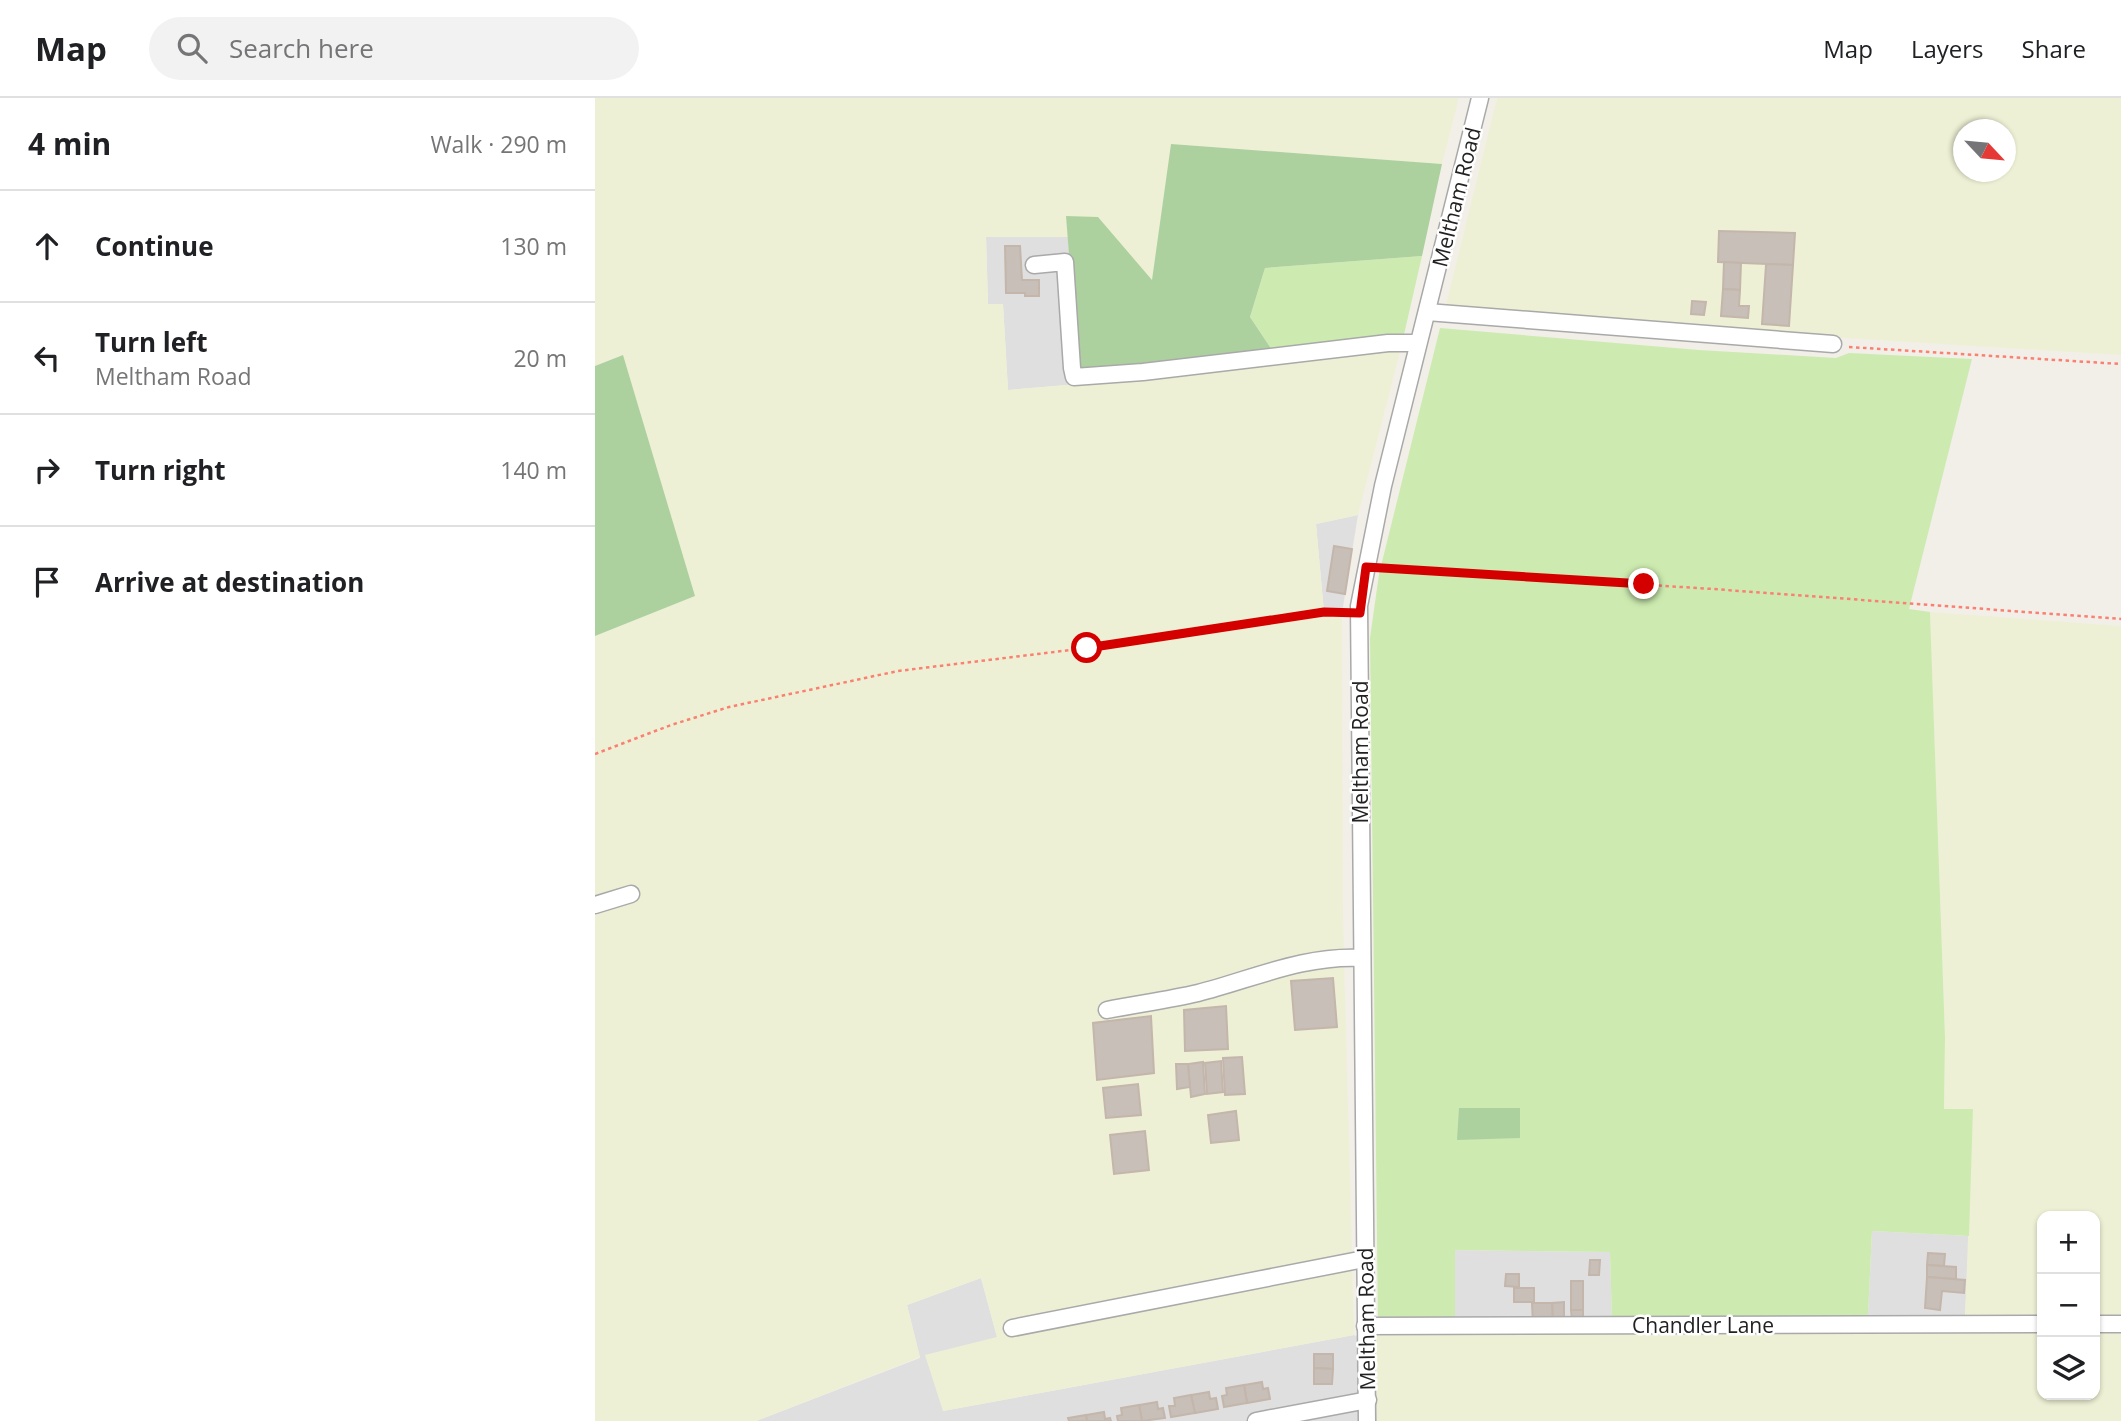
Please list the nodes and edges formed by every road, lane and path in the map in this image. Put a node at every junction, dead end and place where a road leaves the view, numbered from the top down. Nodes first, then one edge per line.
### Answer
1 (1480, 98) edge
2 (1034, 265) dead end
3 (1427, 312) junction
4 (1418, 343) junction
5 (1833, 344) dead end
6 (1366, 567) junction
7 (1360, 613) junction
8 (2121, 619) edge
9 (595, 754) edge
10 (631, 894) dead end
11 (595, 905) edge
12 (1362, 958) junction
13 (1107, 1010) dead end
14 (1364, 1259) junction
15 (2037, 1324) edge
16 (2100, 1324) edge
17 (2121, 1324) edge
18 (1364, 1326) junction
19 (1011, 1328) dead end
20 (1368, 1400) junction
21 (1256, 1421) edge
22 (1367, 1421) edge

1 - 3 street, Meltham Road
2 - 4 street
3 - 4 street, Meltham Road
3 - 5 street
4 - 6 street, Meltham Road
6 - 7 street, Meltham Road
6 - 8 path
7 - 9 path
7 - 12 street, Meltham Road
10 - 11 street
12 - 13 street
12 - 14 street, Meltham Road
14 - 18 street, Meltham Road
14 - 19 street
15 - 18 street, Chandler Lane
16 - 17 street
18 - 20 street, Meltham Road
20 - 21 street
20 - 22 street, Meltham Road

